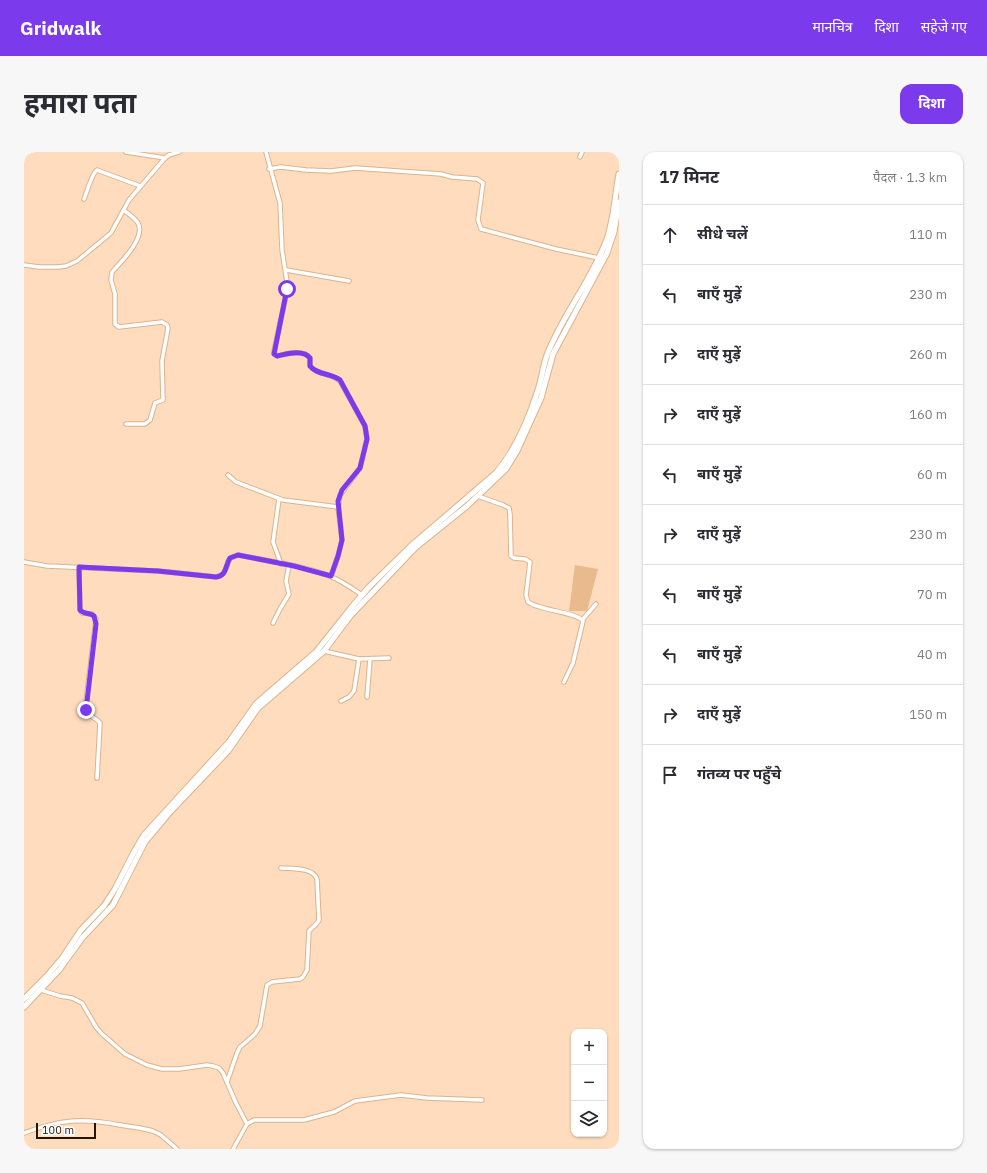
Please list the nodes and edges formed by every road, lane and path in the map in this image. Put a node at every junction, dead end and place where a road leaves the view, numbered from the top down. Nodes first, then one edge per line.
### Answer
1 (126, 152) edge
2 (179, 152) edge
3 (266, 152) edge
4 (582, 152) edge
5 (580, 157) dead end
6 (165, 158) junction
7 (269, 168) junction
8 (619, 174) edge
9 (140, 186) junction
10 (84, 198) dead end
11 (619, 203) edge
12 (124, 210) junction
13 (616, 233) edge
14 (599, 258) junction
15 (24, 265) edge
16 (286, 270) junction
17 (349, 281) dead end
18 (126, 424) dead end
19 (228, 475) dead end
20 (478, 496) junction
21 (279, 499) junction
22 (338, 507) junction
23 (24, 562) edge
24 (281, 564) junction
25 (289, 565) junction
26 (79, 567) junction
27 (331, 576) junction
28 (362, 595) junction
29 (596, 604) dead end
30 (582, 619) junction
31 (273, 623) dead end
32 (324, 651) junction
33 (389, 658) dead end
34 (359, 659) junction
35 (370, 659) junction
36 (564, 682) dead end
37 (367, 696) dead end
38 (341, 701) dead end
39 (97, 778) dead end
40 (281, 868) dead end
41 (41, 990) junction
42 (24, 999) edge
43 (24, 1007) edge
44 (227, 1082) junction
45 (482, 1100) dead end
46 (247, 1124) junction
47 (24, 1133) edge
48 (177, 1149) edge
49 (234, 1149) edge

1 - 6 street
2 - 6 street
3 - 7 street
4 - 5 street
6 - 9 street
7 - 14 street
7 - 16 street
8 - 14 street
9 - 10 street
9 - 12 street
11 - 13 street
12 - 15 street
12 - 18 street
13 - 20 street
14 - 28 street
16 - 17 street
16 - 22 street
19 - 21 street
20 - 30 street
20 - 32 street
21 - 22 street
21 - 24 street
22 - 27 street
23 - 26 street
24 - 25 street
24 - 26 street
25 - 27 street
25 - 31 street
26 - 39 street
27 - 28 street
28 - 42 street
29 - 30 street
30 - 36 street
32 - 34 street
32 - 41 street
33 - 35 street
34 - 35 street
34 - 38 street
35 - 37 street
40 - 44 street
41 - 43 street
41 - 44 street
44 - 46 street
45 - 46 street
46 - 49 street
47 - 48 street

